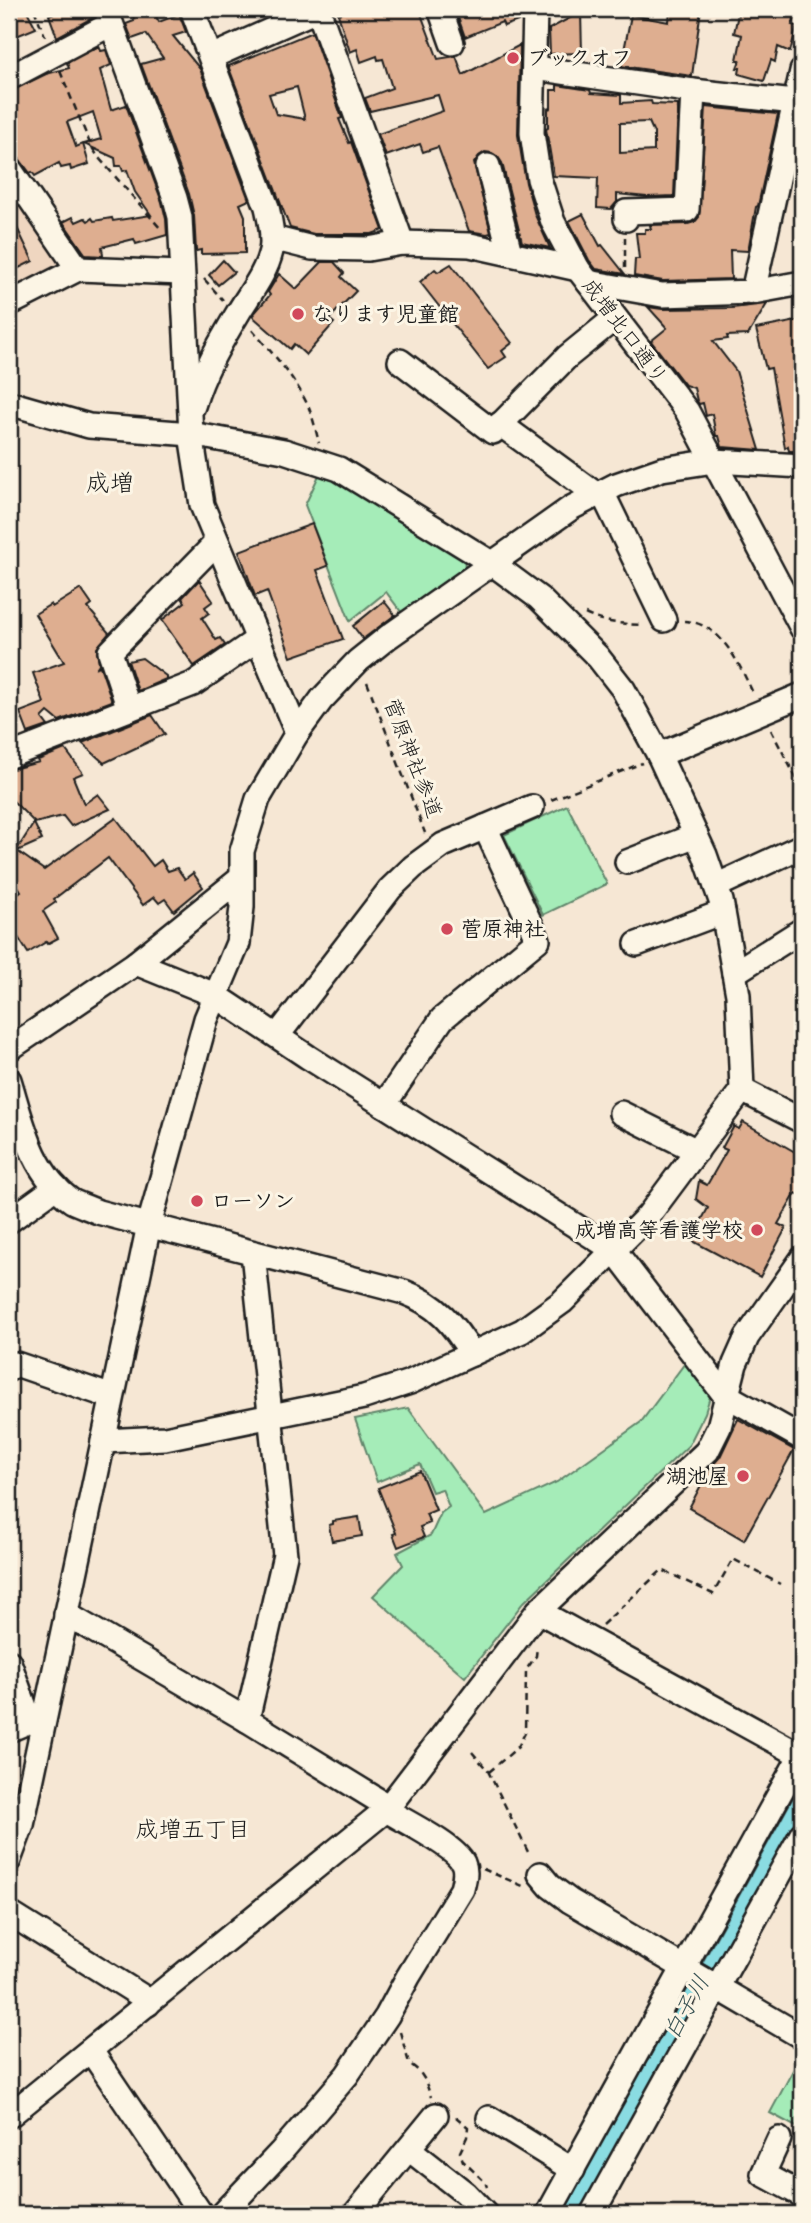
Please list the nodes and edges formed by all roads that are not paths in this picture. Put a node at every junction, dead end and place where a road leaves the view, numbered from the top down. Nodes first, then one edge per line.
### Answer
1 (192, 9) edge
2 (318, 9) edge
3 (440, 9) edge
4 (535, 9) edge
5 (108, 16) edge
6 (452, 43) dead end
7 (211, 57) junction
8 (535, 68) junction
9 (802, 71) edge
10 (9, 78) edge
11 (693, 92) junction
12 (799, 103) edge
13 (488, 166) dead end
14 (9, 168) edge
15 (626, 219) road end
16 (272, 238) junction
17 (402, 243) junction
18 (510, 253) junction
19 (188, 267) junction
20 (78, 269) junction
21 (583, 275) junction
22 (802, 283) edge
23 (753, 292) junction
24 (9, 304) edge
25 (615, 318) junction
26 (400, 361) dead end
27 (9, 403) edge
28 (500, 424) junction
29 (190, 426) junction
30 (714, 461) junction
31 (802, 466) edge
32 (599, 493) junction
33 (218, 542) junction
34 (493, 564) junction
35 (664, 621) road end
36 (802, 628) edge
37 (258, 639) junction
38 (802, 695) edge
39 (129, 709) junction
40 (297, 733) junction
41 (9, 756) edge
42 (655, 757) junction
43 (532, 807) road end
44 (485, 827) junction
45 (696, 835) junction
46 (802, 846) edge
47 (627, 862) dead end
48 (240, 879) junction
49 (716, 886) junction
50 (723, 912) junction
51 (802, 930) edge
52 (637, 944) dead end
53 (136, 963) junction
54 (734, 973) junction
55 (215, 995) junction
56 (278, 1035) junction
57 (9, 1049) edge
58 (9, 1080) edge
59 (742, 1090) junction
60 (384, 1105) junction
61 (621, 1113) dead end
62 (802, 1121) edge
63 (696, 1151) junction
64 (56, 1187) junction
65 (9, 1221) edge
66 (149, 1225) junction
67 (614, 1250) junction
68 (253, 1253) junction
69 (802, 1259) edge
70 (472, 1354) junction
71 (9, 1369) edge
72 (727, 1396) junction
73 (112, 1397) junction
74 (272, 1416) junction
75 (802, 1438) edge
76 (103, 1441) junction
77 (66, 1615) junction
78 (548, 1617) junction
79 (9, 1662) edge
80 (247, 1720) junction
81 (27, 1725) edge
82 (802, 1755) edge
83 (388, 1809) junction
84 (802, 1834) edge
85 (9, 1860) edge
86 (536, 1882) road end
87 (9, 1913) edge
88 (685, 1970) junction
89 (717, 1988) junction
90 (148, 2004) junction
91 (802, 2037) edge
92 (91, 2051) junction
93 (436, 2115) dead end
94 (9, 2116) edge
95 (489, 2118) dead end
96 (779, 2138) dead end
97 (409, 2149) junction
98 (573, 2170) junction
99 (802, 2195) edge
100 (201, 2214) edge
101 (222, 2214) edge
102 (355, 2214) edge
103 (485, 2214) edge
104 (548, 2214) edge
105 (592, 2214) edge

1 - 7 street
2 - 7 street
2 - 17 street
3 - 6 street
4 - 8 street, 成増北口通り
5 - 10 street
5 - 19 street
7 - 16 street
8 - 11 street
8 - 21 street, 成増北口通り
9 - 12 street
11 - 12 street
11 - 15 street
12 - 23 street
13 - 18 street
14 - 20 street
16 - 17 street
16 - 29 street
17 - 18 street
18 - 21 street
19 - 20 street
19 - 29 street
20 - 24 street
21 - 23 street
21 - 25 street, 成増北口通り
22 - 23 street
25 - 28 street
25 - 30 street, 成増北口通り
26 - 28 street
27 - 29 street
28 - 32 street
29 - 33 street
29 - 34 street
30 - 31 street
30 - 32 street
30 - 36 street, 成増北口通り
32 - 34 street
32 - 35 street
33 - 37 street
33 - 39 street
34 - 40 street
34 - 42 street
37 - 39 street
37 - 40 street
38 - 42 street
39 - 41 street
40 - 48 street
42 - 45 street
43 - 44 street
44 - 56 street
44 - 60 street
45 - 47 street
45 - 49 street
46 - 49 street
48 - 53 street
48 - 55 street
49 - 50 street
50 - 52 street
50 - 54 street
51 - 54 street
53 - 55 street
53 - 57 street
54 - 59 street
55 - 56 street
55 - 66 street
56 - 60 street
58 - 64 street
59 - 62 street
59 - 63 street
60 - 67 street
61 - 63 street
63 - 67 street
64 - 65 street
64 - 66 street
66 - 68 street
66 - 73 street
67 - 70 street
67 - 72 street
68 - 70 street
68 - 74 street
69 - 72 street
70 - 74 street
71 - 73 street
72 - 75 street
72 - 78 street
73 - 76 street
74 - 76 street
74 - 80 street
76 - 77 street
77 - 80 street
77 - 81 street
78 - 82 street
78 - 83 street
79 - 81 street
80 - 83 street
81 - 85 street
82 - 88 street
83 - 90 street
83 - 101 street
84 - 89 street
86 - 88 street
87 - 90 street
88 - 89 street
88 - 98 street
89 - 91 street
89 - 105 street
90 - 92 street
92 - 94 street
92 - 100 street
93 - 97 street
95 - 98 street
96 - 99 street
97 - 102 street
97 - 103 street
98 - 104 street

